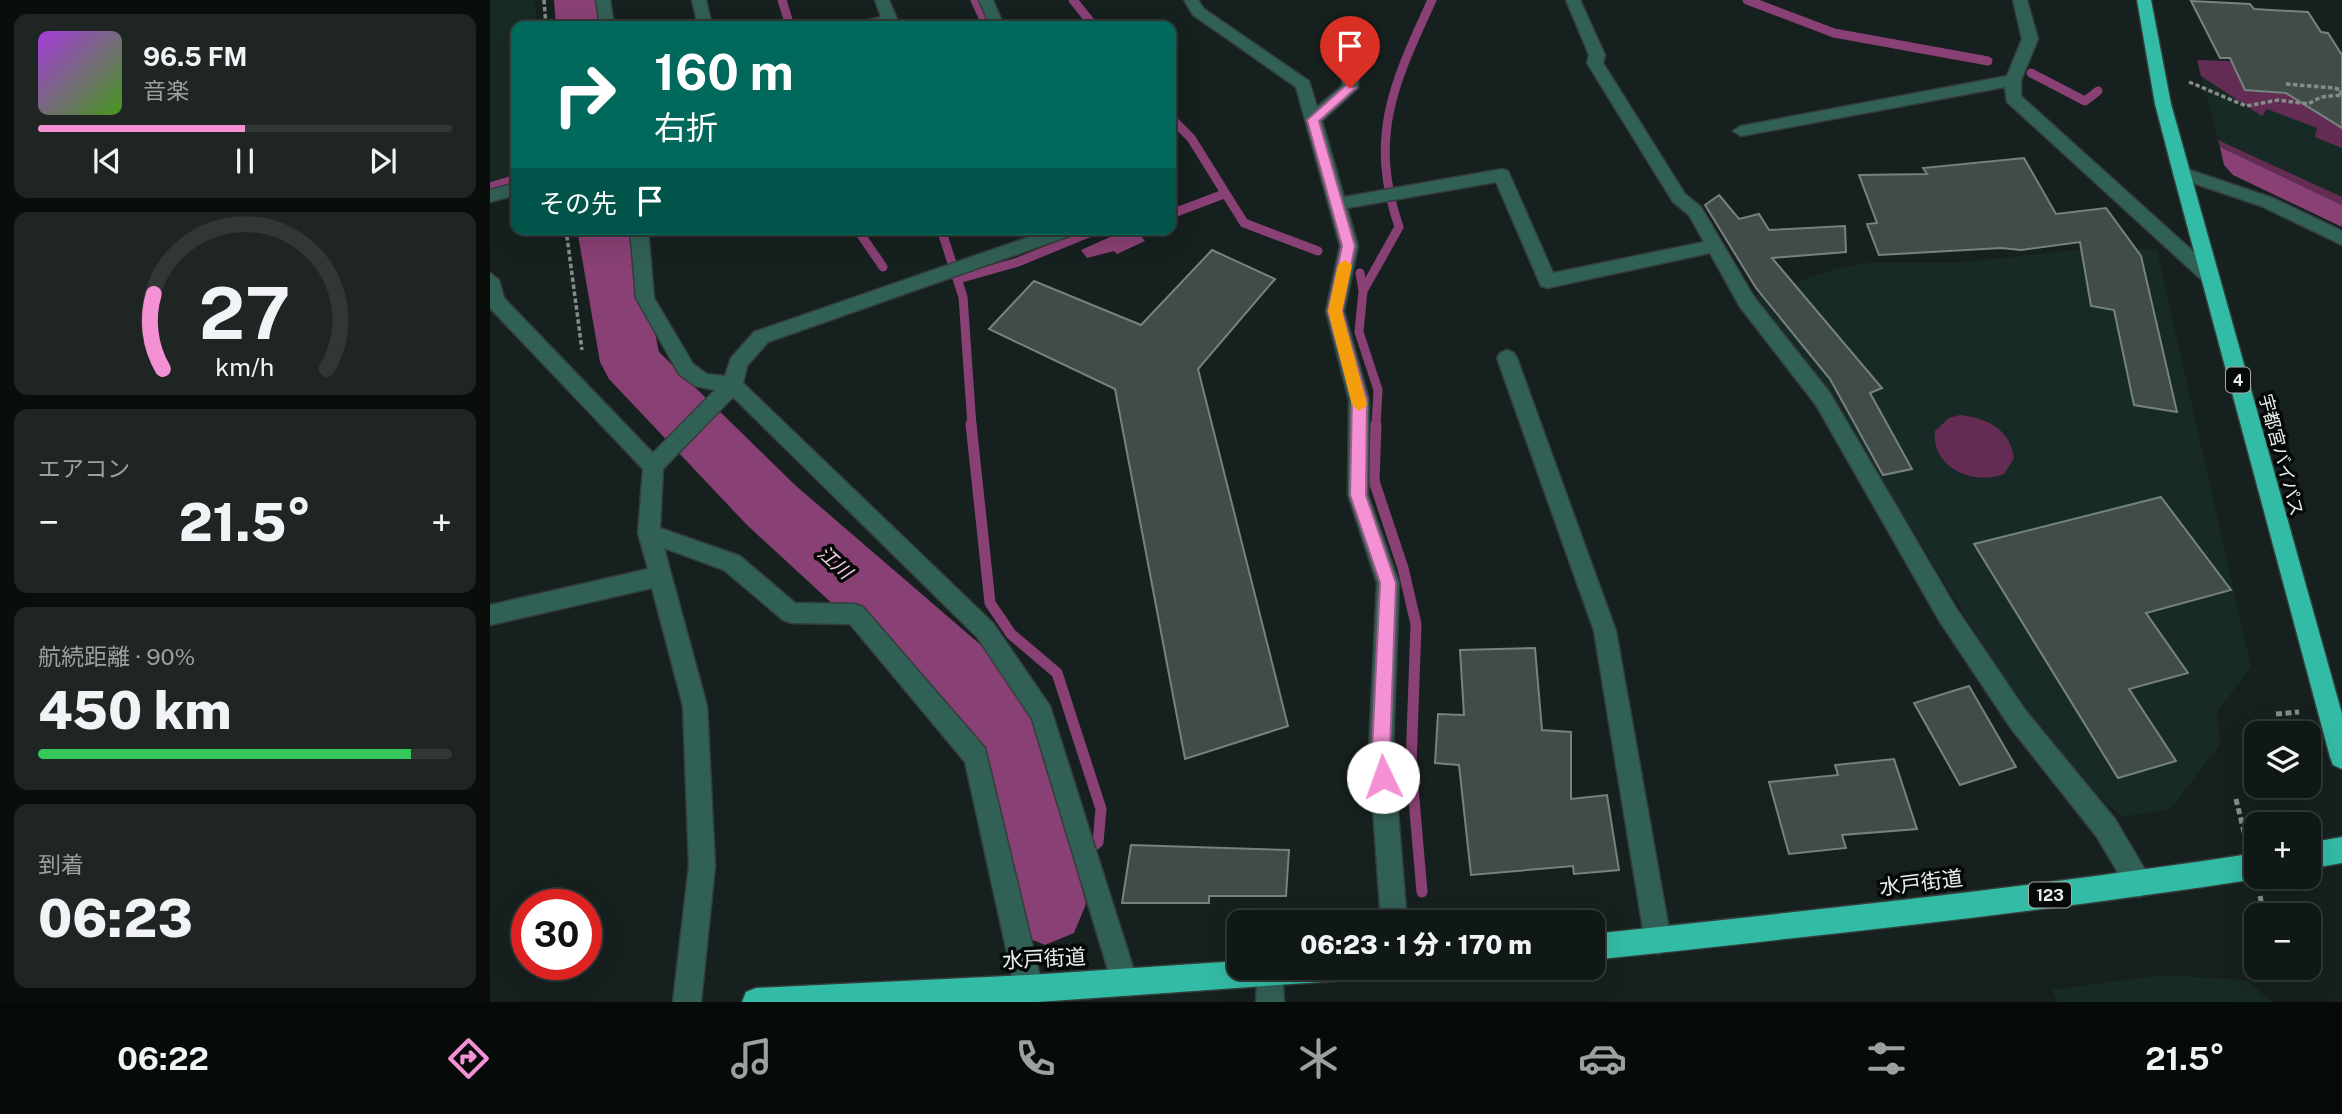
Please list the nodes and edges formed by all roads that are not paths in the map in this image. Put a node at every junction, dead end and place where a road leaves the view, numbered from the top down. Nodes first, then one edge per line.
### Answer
1 (603, 0) edge
2 (699, 0) edge
3 (882, 0) edge
4 (986, 0) edge
5 (1191, 0) edge
6 (1573, 0) edge
7 (2020, 0) edge
8 (2144, 0) edge
9 (606, 21) edge
10 (704, 21) edge
11 (881, 21) edge
12 (996, 21) edge
13 (1354, 35) dead end
14 (2013, 80) junction
15 (1313, 120) junction
16 (1741, 131) dead end
17 (2181, 173) junction
18 (511, 190) edge
19 (490, 196) edge
20 (1337, 204) junction
21 (640, 235) edge
22 (1055, 235) edge
23 (2342, 239) edge
24 (1715, 246) junction
25 (2210, 277) junction
26 (490, 280) edge
27 (1507, 358) dead end
28 (733, 385) junction
29 (653, 466) junction
30 (649, 533) junction
31 (660, 576) junction
32 (490, 615) edge
33 (2342, 757) edge
34 (2342, 850) edge
35 (2321, 854) edge
36 (2244, 868) edge
37 (2138, 884) junction
38 (1393, 910) edge
39 (1658, 941) junction
40 (1605, 946) edge
41 (1227, 975) edge
42 (1270, 980) edge
43 (1125, 983) junction
44 (1028, 989) junction
45 (687, 1002) edge
46 (757, 1002) edge
47 (1270, 1002) edge

1 - 9 street
2 - 10 street
3 - 11 street
4 - 12 street
5 - 15 street
6 - 24 street
7 - 14 street
8 - 17 highway, 宇都宮バイパス / 4
13 - 15 street
14 - 16 street
14 - 25 street
15 - 20 street
17 - 23 street
17 - 25 highway, 宇都宮バイパス / 4
18 - 19 street
20 - 24 street
20 - 38 street
21 - 28 street
22 - 28 street
24 - 37 street
25 - 33 highway, 宇都宮バイパス / 4
26 - 29 street
27 - 39 street
28 - 29 street
28 - 43 street
29 - 30 street
30 - 31 street
30 - 44 street
31 - 32 street
31 - 45 street
34 - 35 highway
36 - 37 highway, 水戸街道 / 123
37 - 39 highway, 水戸街道 / 123
39 - 40 highway, 水戸街道 / 123
41 - 43 highway, 水戸街道
42 - 47 street
43 - 44 highway, 水戸街道
44 - 46 highway, 水戸街道

